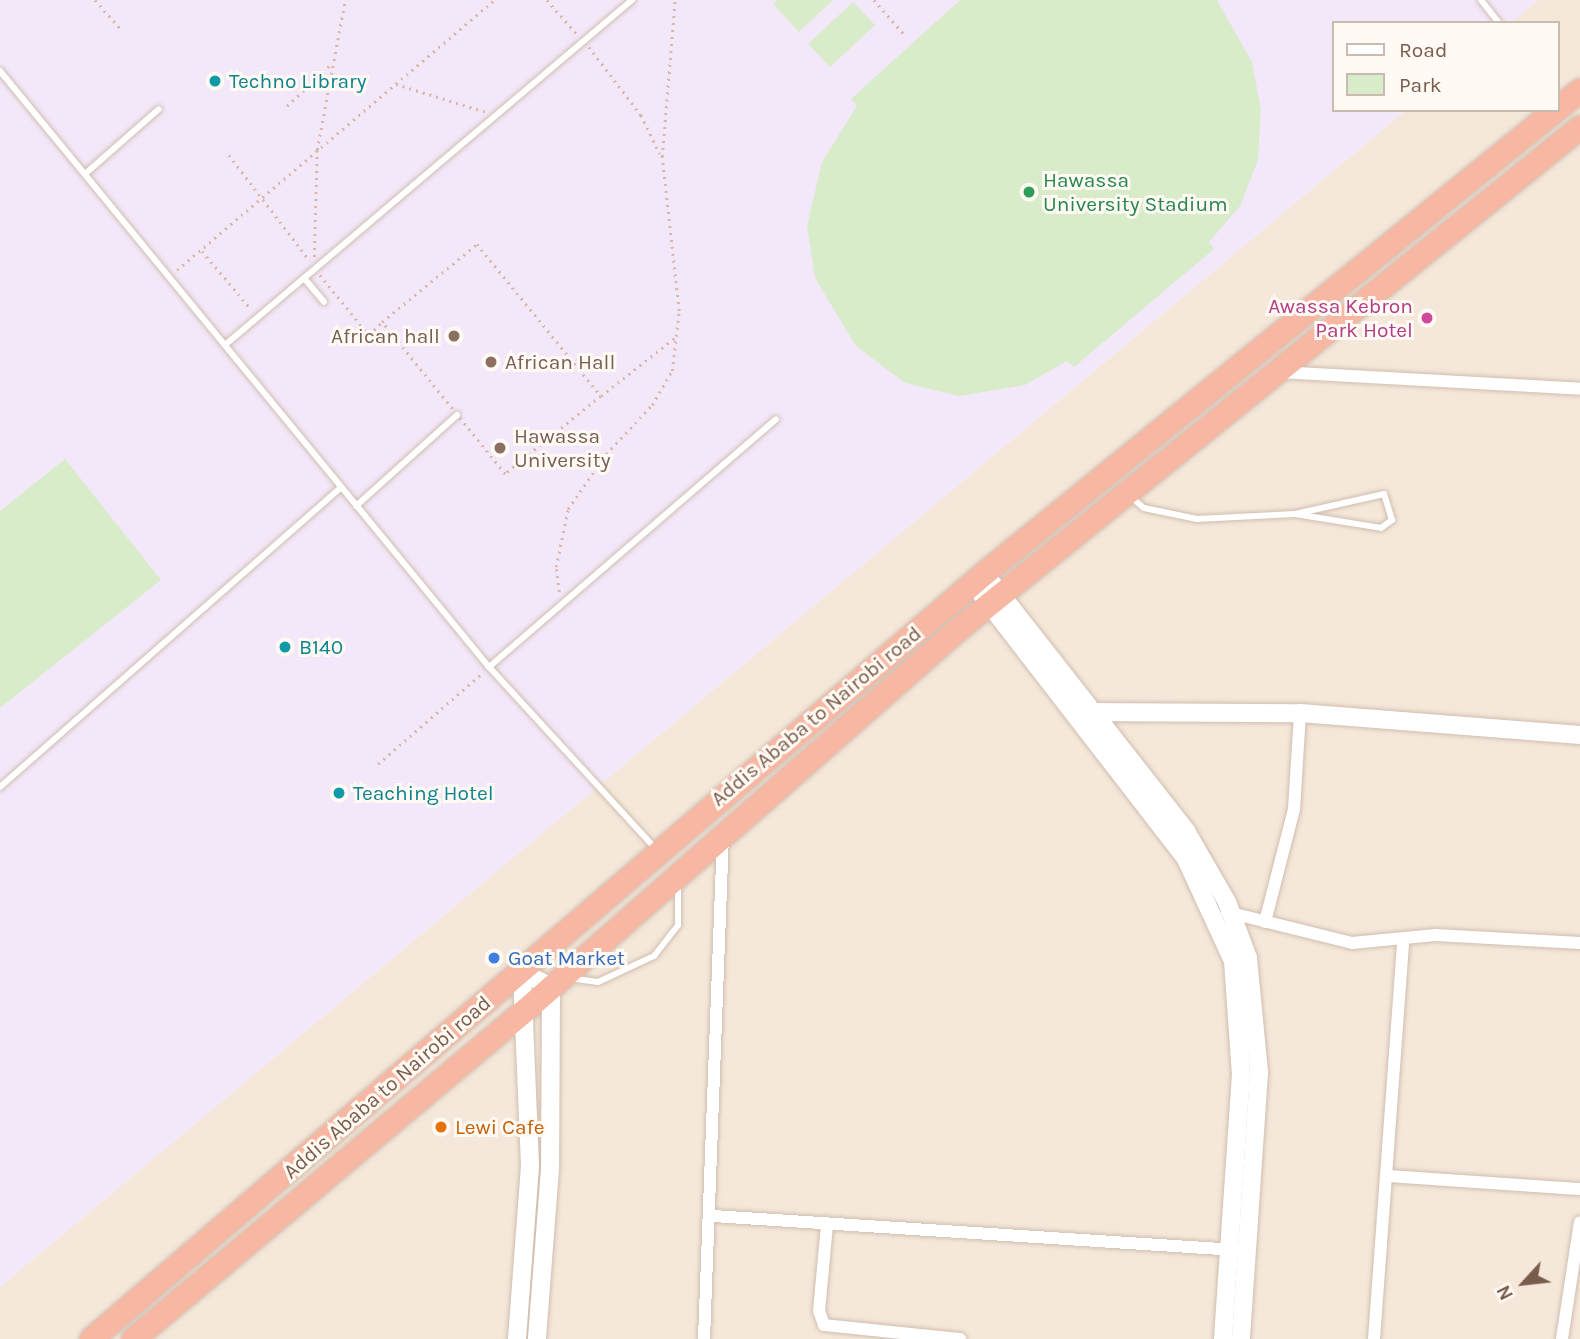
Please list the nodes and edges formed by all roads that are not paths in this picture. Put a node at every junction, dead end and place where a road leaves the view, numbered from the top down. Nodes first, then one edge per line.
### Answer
1 (632, 0) edge
2 (1481, 0) edge
3 (1497, 21) edge
4 (0, 71) edge
5 (1580, 90) edge
6 (1559, 107) edge
7 (159, 109) dead end
8 (1552, 112) edge
9 (1580, 127) edge
10 (85, 174) junction
11 (304, 278) junction
12 (324, 302) dead end
13 (225, 345) junction
14 (1276, 372) junction
15 (1580, 389) edge
16 (457, 415) road end
17 (776, 419) dead end
18 (1107, 476) junction
19 (341, 486) junction
20 (1126, 493) junction
21 (356, 506) junction
22 (1295, 514) junction
23 (979, 578) junction
24 (995, 598) junction
25 (489, 667) junction
26 (1081, 713) junction
27 (1300, 713) junction
28 (1580, 735) edge
29 (0, 788) edge
30 (723, 833) junction
31 (668, 862) junction
32 (1224, 913) junction
33 (1265, 922) junction
34 (1403, 943) junction
35 (1580, 943) edge
36 (522, 972) junction
37 (556, 982) junction
38 (526, 1009) junction
39 (530, 1165) junction
40 (550, 1169) junction
41 (1387, 1176) junction
42 (1580, 1189) edge
43 (713, 1216) junction
44 (1580, 1222) edge
45 (827, 1225) junction
46 (1229, 1249) junction
47 (1247, 1252) junction
48 (91, 1339) edge
49 (133, 1339) edge
50 (517, 1339) edge
51 (537, 1339) edge
52 (704, 1339) edge
53 (960, 1339) edge
54 (1223, 1339) edge
55 (1241, 1339) edge
56 (1374, 1339) edge
57 (1562, 1339) edge

1 - 11 lane
2 - 3 lane
4 - 10 lane
5 - 6 highway, Addis Ababa to Nairobi road
7 - 10 lane
8 - 18 highway, Addis Ababa to Nairobi road
9 - 14 highway, Addis Ababa to Nairobi road
10 - 13 lane
11 - 12 lane
11 - 13 lane
13 - 19 lane
14 - 15 street
14 - 20 highway, Addis Ababa to Nairobi road
16 - 21 lane
17 - 25 lane
18 - 20 lane
18 - 23 highway, Addis Ababa to Nairobi road
19 - 21 lane
19 - 29 lane
20 - 22 lane
20 - 24 highway, Addis Ababa to Nairobi road
21 - 25 lane
22 - 22 lane
23 - 24 street
23 - 31 highway, Addis Ababa to Nairobi road
24 - 26 street
24 - 30 highway, Addis Ababa to Nairobi road
25 - 31 lane
26 - 27 street
26 - 32 street
27 - 28 street
27 - 33 street
30 - 31 highway, Addis Ababa to Nairobi road
30 - 43 street
31 - 36 highway, Addis Ababa to Nairobi road
31 - 37 highway, Addis Ababa to Nairobi road
31 - 37 lane
32 - 33 street
32 - 46 street
32 - 47 street
33 - 34 street
34 - 35 street
34 - 41 street
36 - 37 street
36 - 38 street
36 - 48 highway, Addis Ababa to Nairobi road
37 - 38 highway, Addis Ababa to Nairobi road
37 - 40 street
38 - 39 street
38 - 49 highway, Addis Ababa to Nairobi road
39 - 40 street
39 - 50 street
40 - 51 street
41 - 42 street
41 - 56 street
43 - 45 street
43 - 52 street
44 - 57 street
45 - 46 street
45 - 53 street
46 - 47 street
46 - 54 street
47 - 55 street

